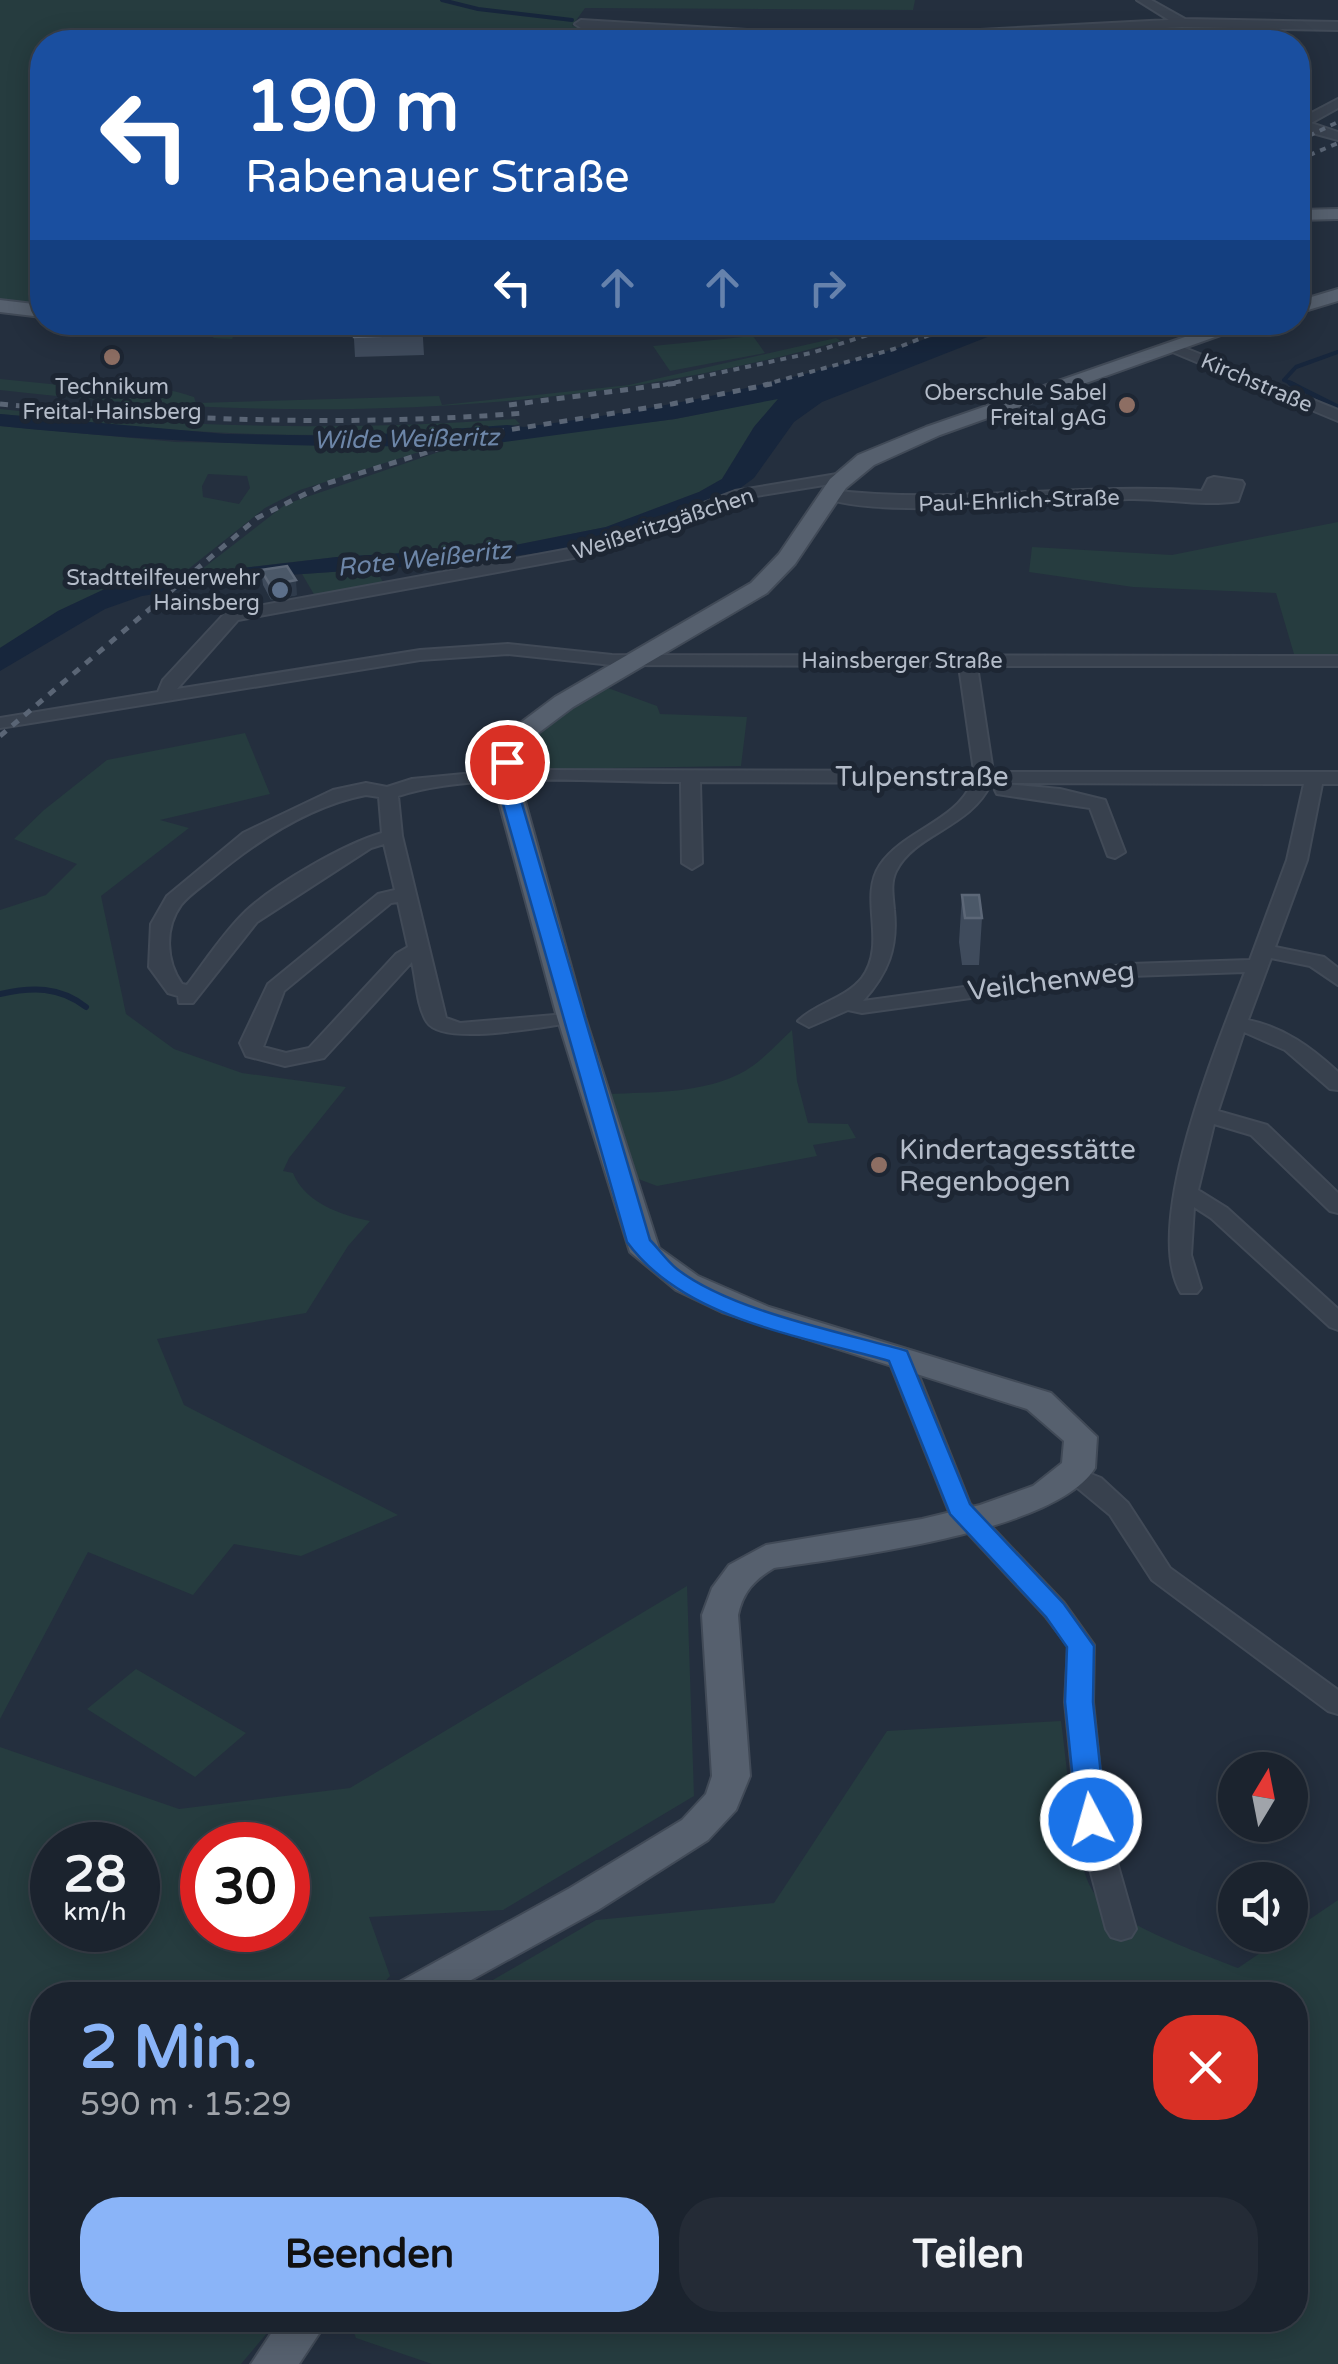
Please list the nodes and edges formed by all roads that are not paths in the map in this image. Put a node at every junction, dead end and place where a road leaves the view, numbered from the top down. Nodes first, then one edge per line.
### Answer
1 (1144, 0) edge
2 (1193, 19) junction
3 (581, 24) dead end
4 (1338, 26) edge
5 (655, 30) edge
6 (997, 30) edge
7 (1338, 104) edge
8 (1310, 118) edge
9 (1310, 128) edge
10 (1338, 136) edge
11 (1310, 214) edge
12 (1338, 214) edge
13 (1338, 295) edge
14 (1310, 303) edge
15 (0, 306) edge
16 (30, 310) edge
17 (1212, 335) edge
18 (1175, 348) junction
19 (1338, 416) edge
20 (836, 486) junction
21 (1209, 495) dead end
22 (637, 660) junction
23 (967, 660) junction
24 (1338, 662) edge
25 (166, 694) junction
26 (0, 723) edge
27 (506, 776) junction
28 (690, 776) junction
29 (1314, 778) junction
30 (1338, 778) edge
31 (982, 783) junction
32 (388, 794) junction
33 (392, 836) junction
34 (1116, 852) dead end
35 (692, 862) dead end
36 (406, 894) junction
37 (419, 950) junction
38 (1258, 958) junction
39 (1338, 979) edge
40 (853, 999) junction
41 (571, 1017) junction
42 (808, 1021) dead end
43 (1236, 1024) junction
44 (1338, 1084) edge
45 (1207, 1115) junction
46 (1186, 1192) junction
47 (1338, 1206) edge
48 (1189, 1288) dead end
49 (1338, 1322) edge
50 (899, 1356) junction
51 (1076, 1476) junction
52 (968, 1520) junction
53 (1338, 1704) edge
54 (1121, 1929) dead end
55 (434, 1982) edge

1 - 2 street
2 - 4 street
2 - 6 street
3 - 5 street
7 - 8 street
9 - 10 street
11 - 12 main road
13 - 14 main road
15 - 16 main road
17 - 18 main road
18 - 19 street, Kirchstraße
18 - 20 main road
20 - 21 street, Paul-Ehrlich-Straße
20 - 22 main road
20 - 25 street, Weißeritzgäßchen
22 - 23 street, Hainsberger Straße
22 - 25 street, Hainsberger Straße
22 - 27 main road
23 - 24 street, Hainsberger Straße
23 - 31 street
25 - 26 street, Hainsberger Straße
27 - 28 street, Tulpenstraße
27 - 32 street, Tulpenstraße
27 - 41 main road
28 - 31 street, Tulpenstraße
28 - 35 street
29 - 30 street, Tulpenstraße
29 - 31 street, Tulpenstraße
29 - 38 street
31 - 34 street
31 - 40 street
32 - 33 street
32 - 33 street, Tulpenstraße
33 - 36 street
36 - 37 street
36 - 37 street
37 - 41 street
38 - 39 street, Veilchenweg
38 - 40 street, Veilchenweg
38 - 43 street
40 - 42 street
41 - 50 main road
43 - 44 street
43 - 45 street
45 - 46 street
45 - 47 street
46 - 48 street
46 - 49 street
50 - 51 main road
50 - 52 street
51 - 52 main road
51 - 53 street
52 - 54 street
52 - 55 main road

